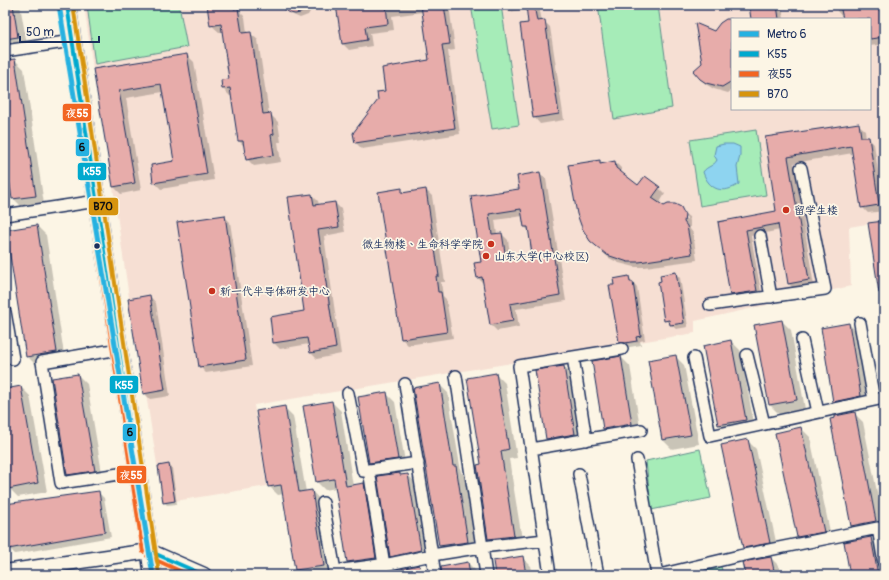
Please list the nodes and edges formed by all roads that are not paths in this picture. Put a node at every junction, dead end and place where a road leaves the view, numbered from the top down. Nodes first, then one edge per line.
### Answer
1 (67, 5) edge
2 (72, 40) junction
3 (5, 51) edge
4 (801, 168) dead end
5 (97, 201) junction
6 (5, 215) edge
7 (760, 236) dead end
8 (771, 297) junction
9 (710, 305) dead end
10 (5, 312) edge
11 (860, 323) dead end
12 (802, 340) dead end
13 (622, 348) dead end
14 (119, 349) junction
15 (747, 355) dead end
16 (573, 357) junction
17 (694, 358) dead end
18 (13, 359) dead end
19 (456, 376) dead end
20 (405, 384) dead end
21 (348, 393) dead end
22 (879, 399) edge
23 (818, 412) junction
24 (764, 424) junction
25 (641, 430) dead end
26 (586, 440) junction
27 (531, 450) junction
28 (637, 460) dead end
29 (418, 463) junction
30 (369, 470) junction
31 (138, 471) junction
32 (579, 474) dead end
33 (323, 503) dead end
34 (545, 540) junction
35 (482, 547) junction
36 (149, 551) junction
37 (432, 555) junction
38 (884, 563) edge
39 (387, 564) junction
40 (5, 572) edge
41 (153, 575) edge
42 (203, 575) edge
43 (435, 575) edge
44 (486, 575) edge
45 (550, 575) edge
46 (598, 575) edge
47 (658, 575) edge

1 - 2 main road
2 - 3 street
2 - 5 main road
4 - 8 street
5 - 6 street
5 - 14 main road
7 - 8 street
8 - 9 street
10 - 18 street
11 - 22 street
12 - 23 street
13 - 16 street
14 - 31 main road
14 - 31 street
15 - 24 street
16 - 26 street
16 - 27 street
17 - 24 street
19 - 35 street
20 - 29 street
21 - 30 street
22 - 23 street
23 - 24 street
25 - 26 street
26 - 27 street
27 - 34 street
28 - 47 street
29 - 30 street
29 - 37 street
30 - 39 street
31 - 36 main road
32 - 46 street
33 - 39 street
34 - 35 street
34 - 45 street
35 - 37 street
35 - 44 street
36 - 40 street
36 - 41 main road
36 - 42 street
37 - 39 street
37 - 43 street
38 - 47 street

